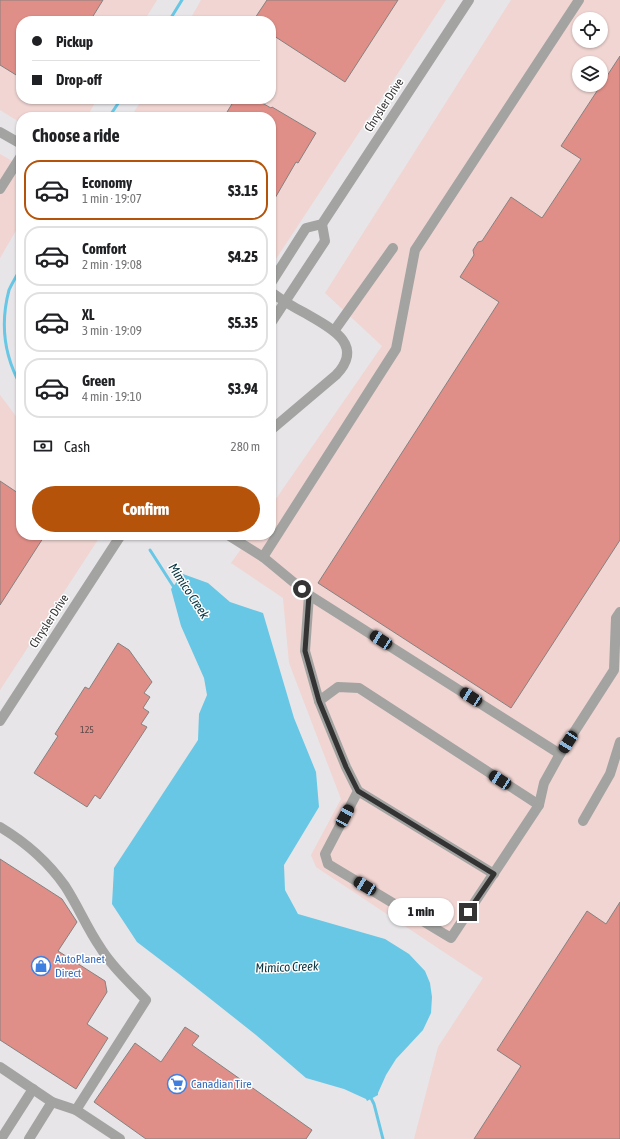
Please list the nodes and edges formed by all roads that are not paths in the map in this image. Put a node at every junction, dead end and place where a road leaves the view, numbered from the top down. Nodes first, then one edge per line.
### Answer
1 (469, 0) edge
2 (579, 0) edge
3 (0, 132) edge
4 (16, 141) edge
5 (16, 164) edge
6 (0, 189) edge
7 (322, 224) junction
8 (393, 248) dead end
9 (276, 275) edge
10 (276, 296) edge
11 (284, 302) junction
12 (276, 315) edge
13 (334, 331) junction
14 (276, 426) edge
15 (276, 537) edge
16 (118, 540) edge
17 (236, 540) edge
18 (274, 540) edge
19 (263, 557) junction
20 (309, 595) junction
21 (620, 612) edge
22 (319, 701) junction
23 (0, 721) edge
24 (620, 742) edge
25 (560, 754) junction
26 (358, 791) junction
27 (539, 805) junction
28 (583, 821) dead end
29 (0, 827) edge
30 (494, 874) junction
31 (0, 1066) edge
32 (33, 1089) junction
33 (52, 1102) junction
34 (76, 1110) junction
35 (1, 1139) edge
36 (29, 1139) edge
37 (120, 1139) edge

1 - 7 street, Chrysler Drive
2 - 15 street
3 - 4 street
5 - 6 street
7 - 9 street
7 - 11 street
8 - 13 street
10 - 11 street
11 - 12 street
11 - 13 street
13 - 14 street
16 - 23 street, Chrysler Drive
17 - 19 street
18 - 19 street
19 - 20 street
20 - 22 street
20 - 25 street
21 - 25 street
22 - 26 street
22 - 27 street
24 - 28 street
25 - 27 street
26 - 30 street
26 - 30 street
27 - 30 street
29 - 34 street
31 - 32 street
32 - 33 street
32 - 35 street
33 - 34 street
33 - 36 street
34 - 37 street

